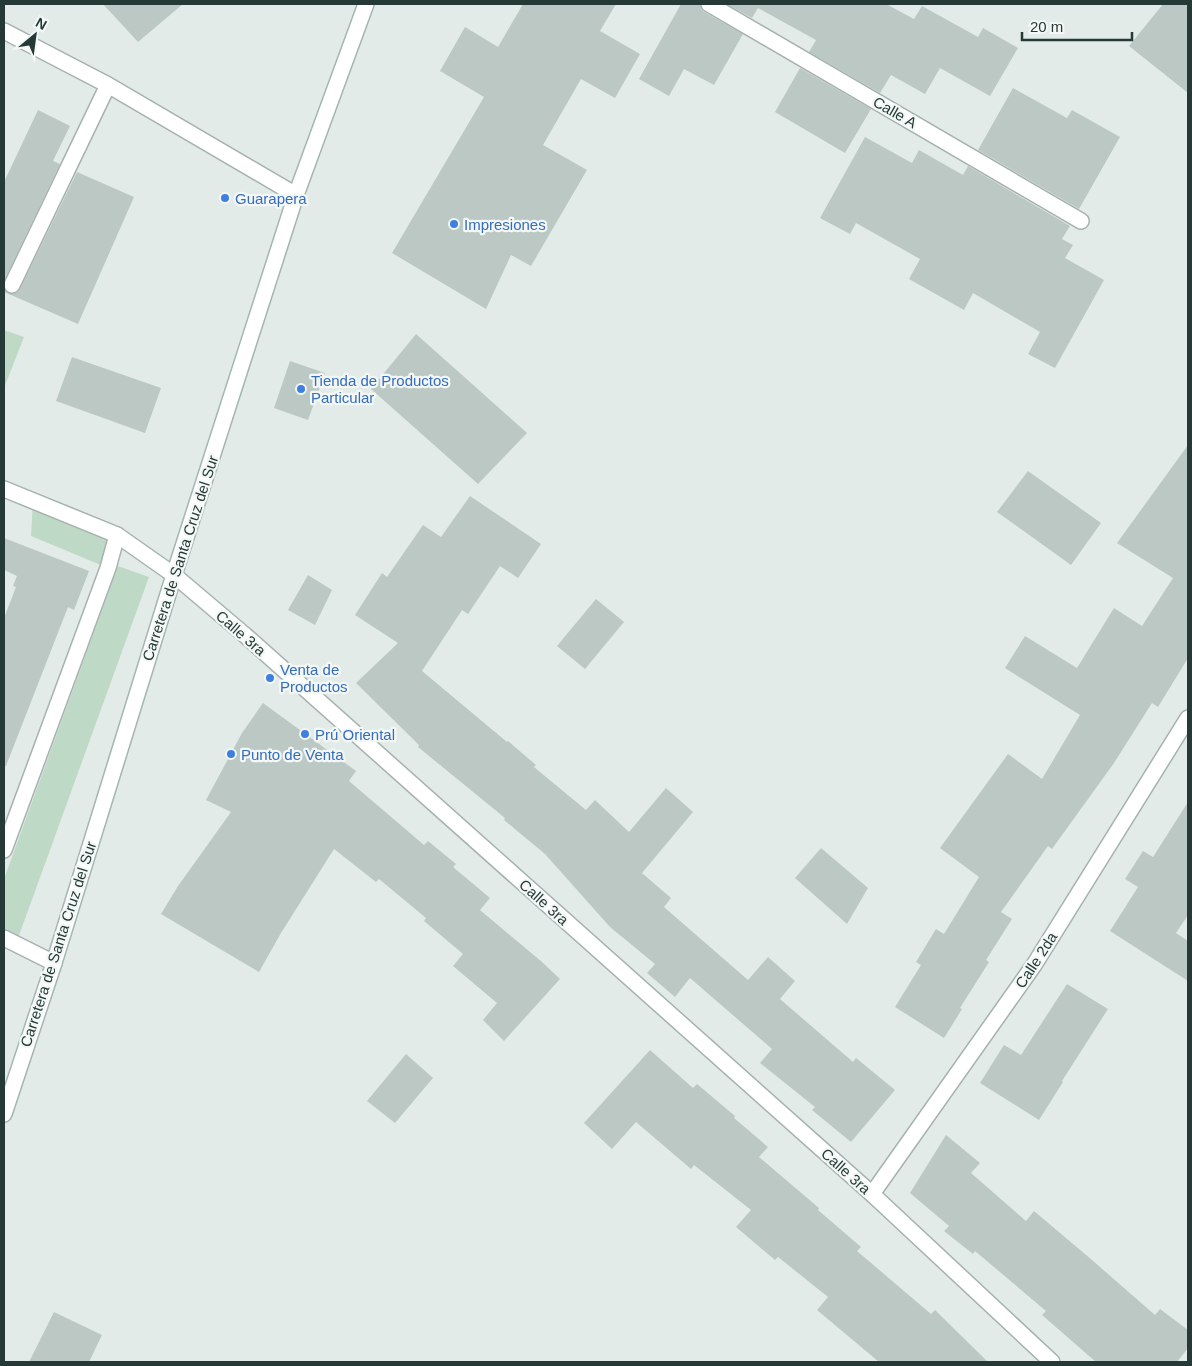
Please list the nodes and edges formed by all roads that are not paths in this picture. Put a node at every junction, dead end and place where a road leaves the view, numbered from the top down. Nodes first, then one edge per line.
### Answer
1 (366, 4) edge
2 (710, 4) edge
3 (4, 31) edge
4 (108, 85) junction
5 (296, 196) junction
6 (1081, 221) dead end
7 (12, 285) dead end
8 (4, 489) edge
9 (117, 535) junction
10 (174, 575) junction
11 (1188, 718) edge
12 (4, 850) edge
13 (4, 938) edge
14 (54, 963) junction
15 (4, 1114) edge
16 (872, 1194) junction
17 (1052, 1362) edge

1 - 5 street, Carretera de Santa Cruz del Sur
2 - 6 street, Calle A
3 - 4 street
4 - 5 street
4 - 7 street
5 - 10 street, Carretera de Santa Cruz del Sur
8 - 9 street, Calle 3ra
9 - 10 street, Calle 3ra
9 - 12 street
10 - 14 street, Carretera de Santa Cruz del Sur
10 - 16 street, Calle 3ra
11 - 16 street, Calle 2da
13 - 14 street
14 - 15 street, Carretera de Santa Cruz del Sur
16 - 17 street, Calle 3ra

